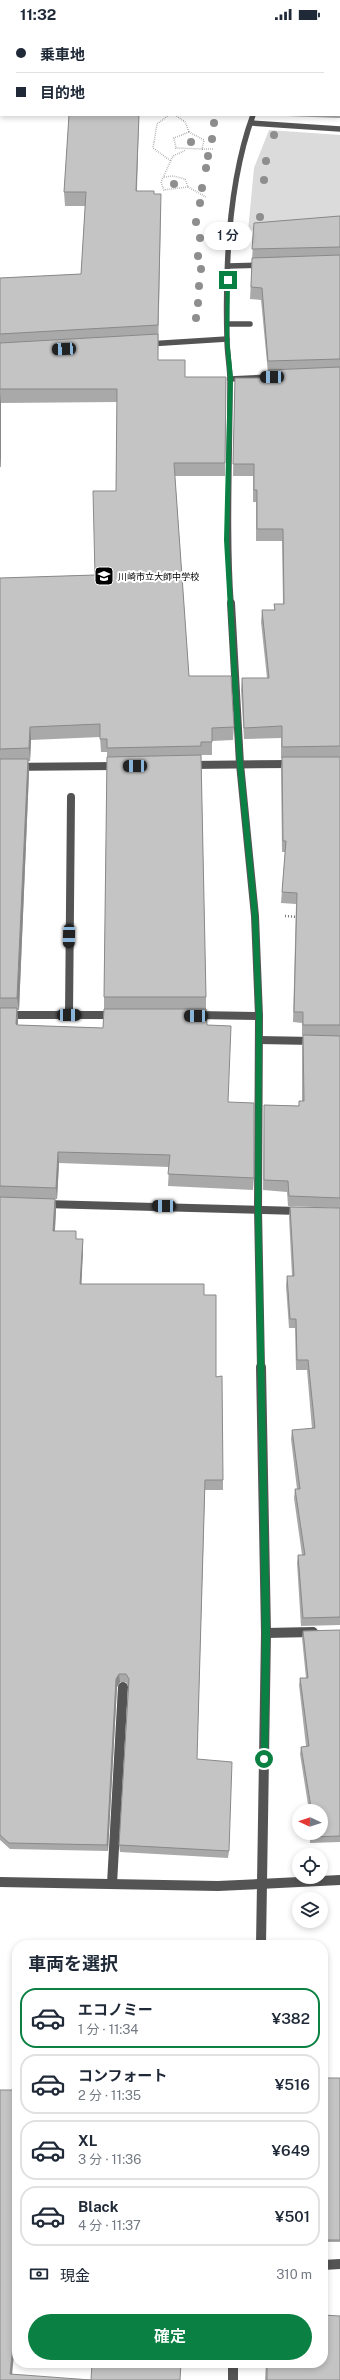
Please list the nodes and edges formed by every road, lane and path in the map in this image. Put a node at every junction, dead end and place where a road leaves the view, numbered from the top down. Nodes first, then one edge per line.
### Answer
1 (167, 116) edge
2 (176, 116) edge
3 (253, 116) edge
4 (251, 123) junction
5 (340, 129) edge
6 (189, 132) junction
7 (186, 150) junction
8 (171, 161) junction
9 (164, 177) junction
10 (188, 187) junction
11 (209, 198) dead end
12 (265, 265) edge
13 (228, 266) junction
14 (229, 324) junction
15 (250, 324) dead end
16 (227, 339) junction
17 (144, 344) edge
18 (279, 376) edge
19 (230, 378) junction
20 (240, 764) junction
21 (302, 764) edge
22 (186, 765) edge
23 (124, 766) edge
24 (0, 767) edge
25 (70, 797) dead end
26 (255, 916) junction
27 (301, 917) edge
28 (0, 1015) edge
29 (69, 1015) junction
30 (124, 1015) edge
31 (188, 1015) edge
32 (259, 1016) junction
33 (259, 1040) junction
34 (325, 1041) edge
35 (39, 1204) edge
36 (258, 1209) junction
37 (311, 1212) edge
38 (325, 1632) edge
39 (266, 1633) junction
40 (123, 1687) edge
41 (340, 1880) edge
42 (0, 1882) edge
43 (112, 1884) junction
44 (263, 1885) junction
45 (261, 1940) edge
46 (340, 2264) edge
47 (328, 2265) edge
48 (233, 2368) edge
49 (233, 2380) edge

1 - 8 path
2 - 6 path
3 - 4 street
4 - 5 street
4 - 13 street
6 - 7 path
6 - 7 path
7 - 8 path
8 - 9 path
9 - 10 path
9 - 10 path
10 - 11 path
12 - 13 street
13 - 14 street
14 - 15 street
14 - 16 street
16 - 17 street
16 - 19 street
18 - 19 street
19 - 20 street
20 - 21 street
20 - 22 street
20 - 26 street
23 - 24 street
25 - 29 street
26 - 27 path
26 - 32 street
28 - 29 street
29 - 30 street
31 - 32 street
32 - 33 street
33 - 34 street
33 - 36 street
35 - 36 street
36 - 37 street
36 - 39 street
38 - 39 street
39 - 44 street
40 - 43 street
41 - 44 street
42 - 43 street
43 - 44 street
44 - 45 street
46 - 47 street
48 - 49 street

